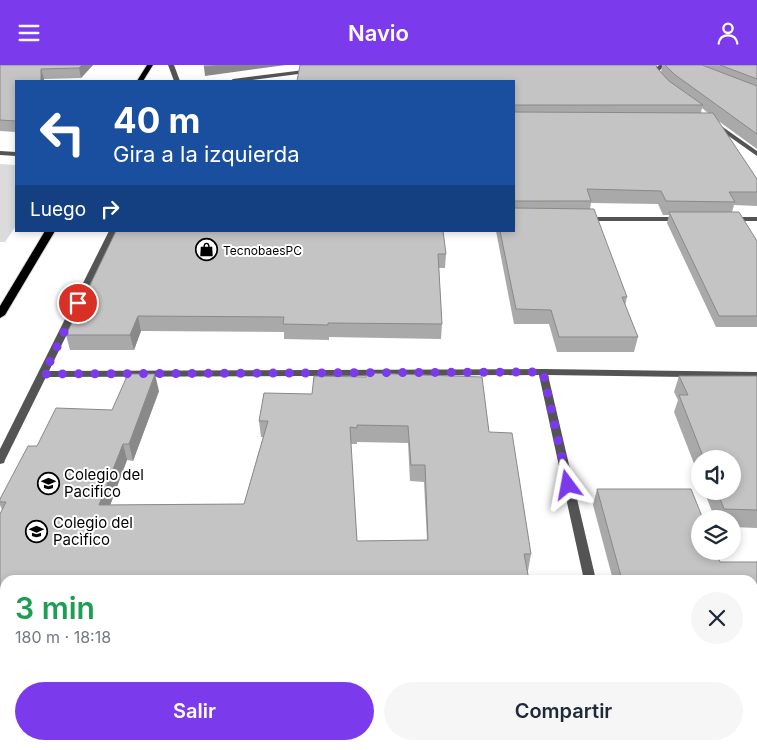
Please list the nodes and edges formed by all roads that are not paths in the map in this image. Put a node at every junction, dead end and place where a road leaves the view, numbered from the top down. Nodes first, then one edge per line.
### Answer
1 (150, 65) edge
2 (171, 65) edge
3 (662, 65) edge
4 (316, 71) edge
5 (141, 80) edge
6 (177, 80) edge
7 (241, 80) edge
8 (662, 82) edge
9 (711, 121) edge
10 (0, 153) edge
11 (15, 154) edge
12 (757, 154) edge
13 (572, 219) edge
14 (689, 219) edge
15 (718, 219) edge
16 (757, 219) edge
17 (49, 232) edge
18 (113, 232) edge
19 (0, 315) edge
20 (543, 372) junction
21 (44, 374) junction
22 (757, 375) edge
23 (0, 460) edge
24 (589, 575) edge

1 - 5 main road
2 - 6 street
3 - 8 street
4 - 7 street
9 - 12 street
10 - 11 street
13 - 14 street
15 - 16 street
17 - 19 main road
18 - 21 street
20 - 21 street
20 - 22 street
20 - 24 street
21 - 23 street

